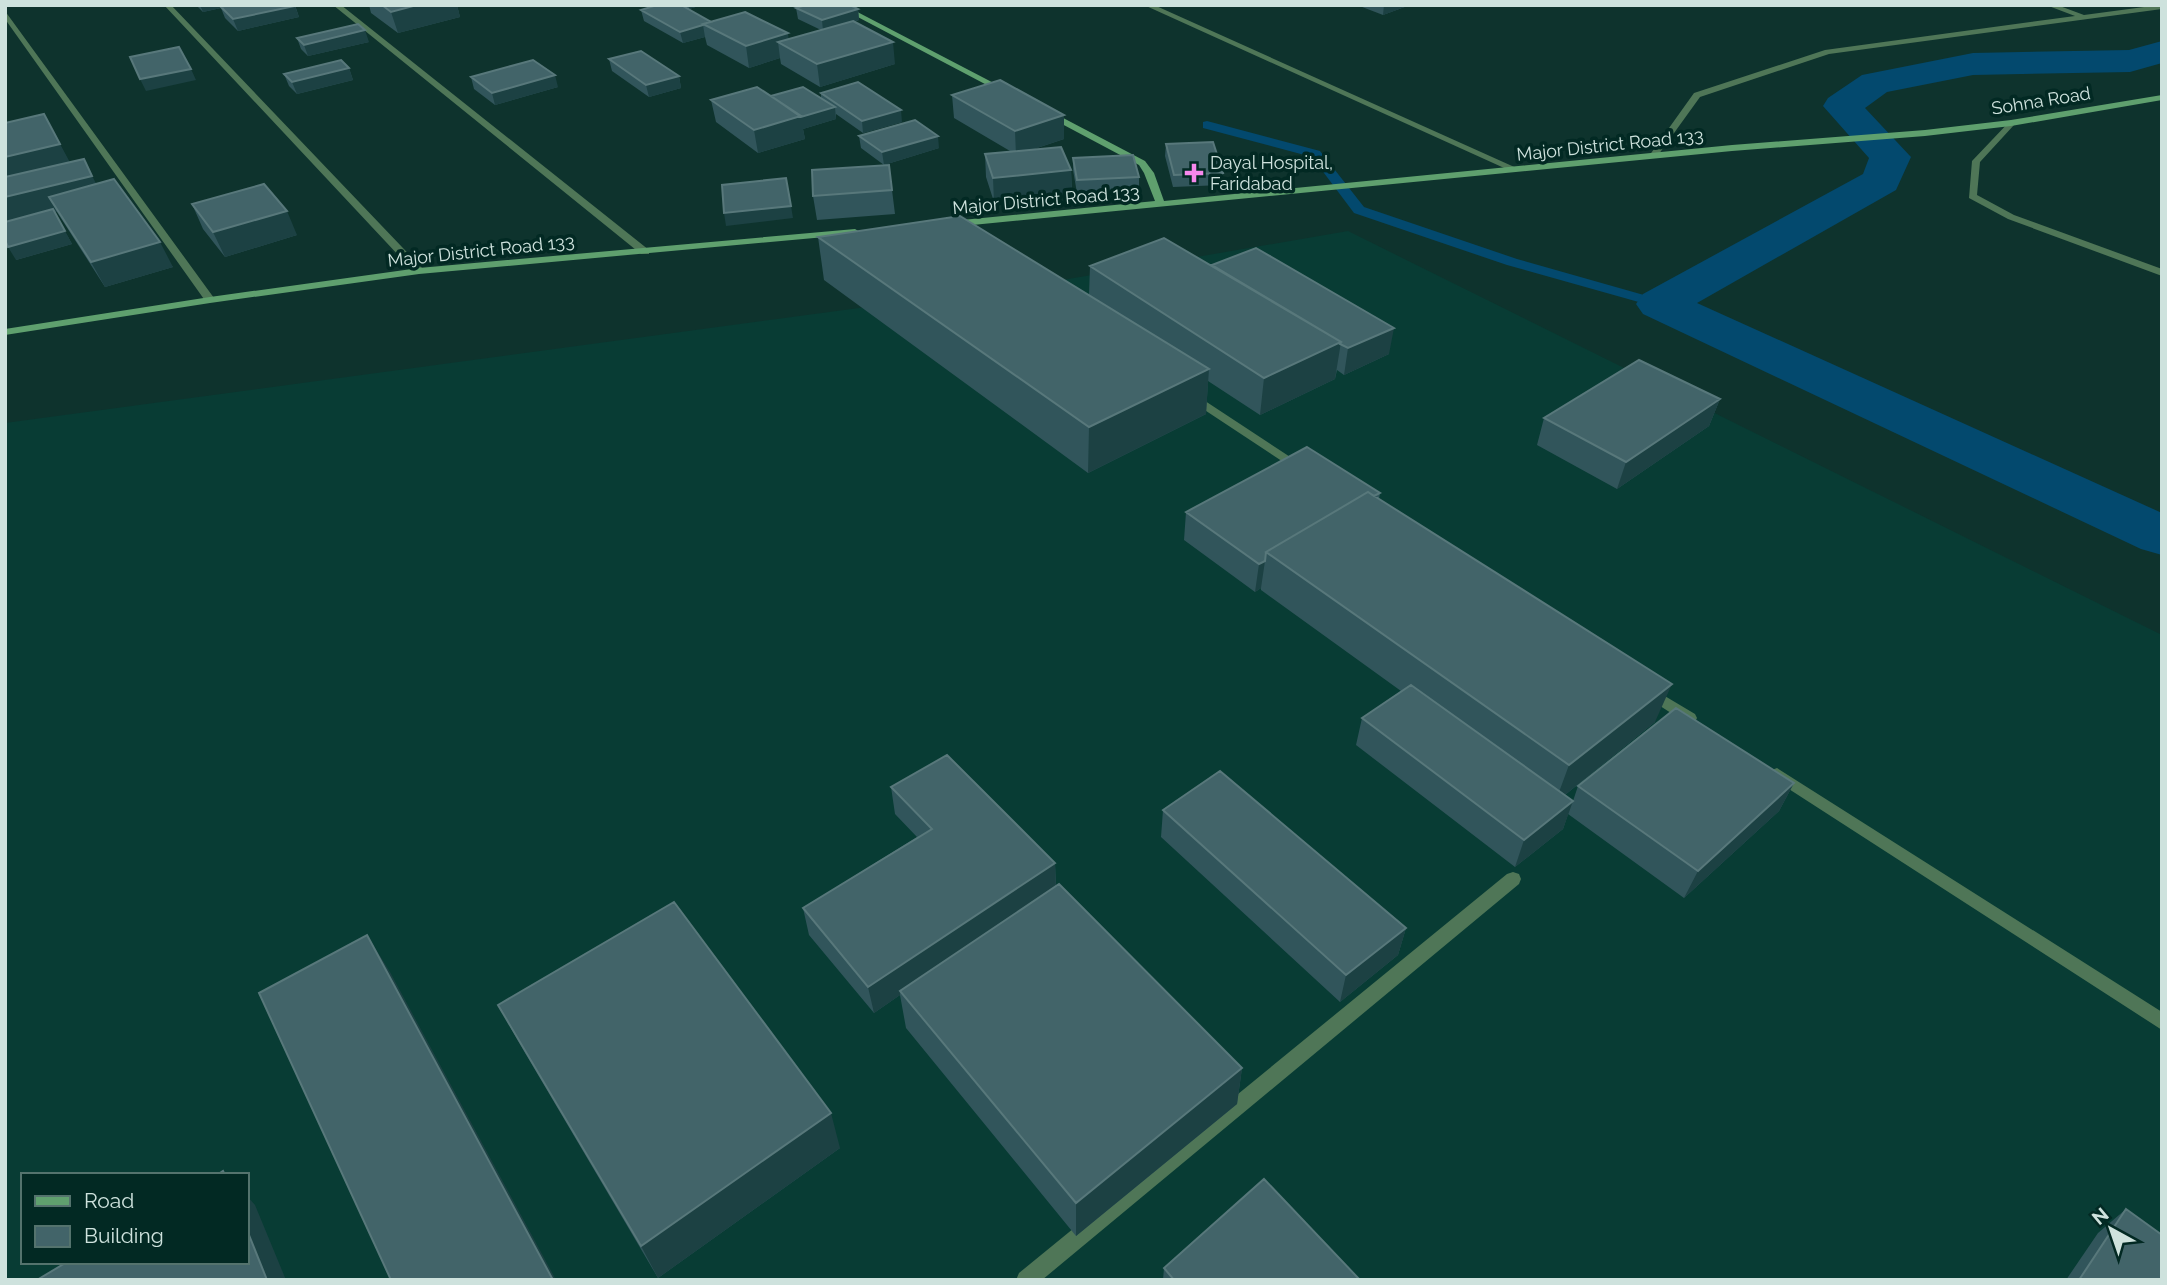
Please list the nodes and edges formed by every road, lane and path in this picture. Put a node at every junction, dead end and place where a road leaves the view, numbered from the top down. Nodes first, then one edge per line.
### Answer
1 (167, 5) edge
2 (336, 5) edge
3 (838, 5) edge
4 (1147, 5) edge
5 (2049, 5) edge
6 (2162, 7) edge
7 (5, 13) edge
8 (2086, 17) junction
9 (1009, 93) edge
10 (2162, 97) edge
11 (1033, 105) edge
12 (2011, 123) junction
13 (1925, 133) joint
14 (1653, 156) junction
15 (1516, 170) junction
16 (1161, 205) junction
17 (940, 225) edge
18 (872, 231) edge
19 (645, 251) junction
20 (419, 271) junction
21 (2162, 273) edge
22 (209, 300) junction
23 (5, 332) edge
24 (1183, 392) edge
25 (1312, 474) edge
26 (1639, 685) edge
27 (1698, 723) edge
28 (1767, 768) edge
29 (1513, 879) dead end
30 (2162, 1022) edge
31 (1026, 1280) edge

1 - 20 street
2 - 19 street
3 - 9 main road
4 - 15 street
5 - 8 street
6 - 8 street
7 - 22 street
8 - 14 street
10 - 12 main road, Sohna Road
11 - 16 main road
12 - 13 main road, Sohna Road
12 - 21 street
13 - 14 main road, Major District Road 133
14 - 15 main road, Major District Road 133
15 - 16 main road, Major District Road 133
16 - 17 main road, Major District Road 133
18 - 19 main road, Major District Road 133
19 - 20 main road, Major District Road 133
20 - 22 main road, Major District Road 133
22 - 23 main road, Major District Road 133
24 - 25 street
26 - 27 street
28 - 30 street
29 - 31 street

